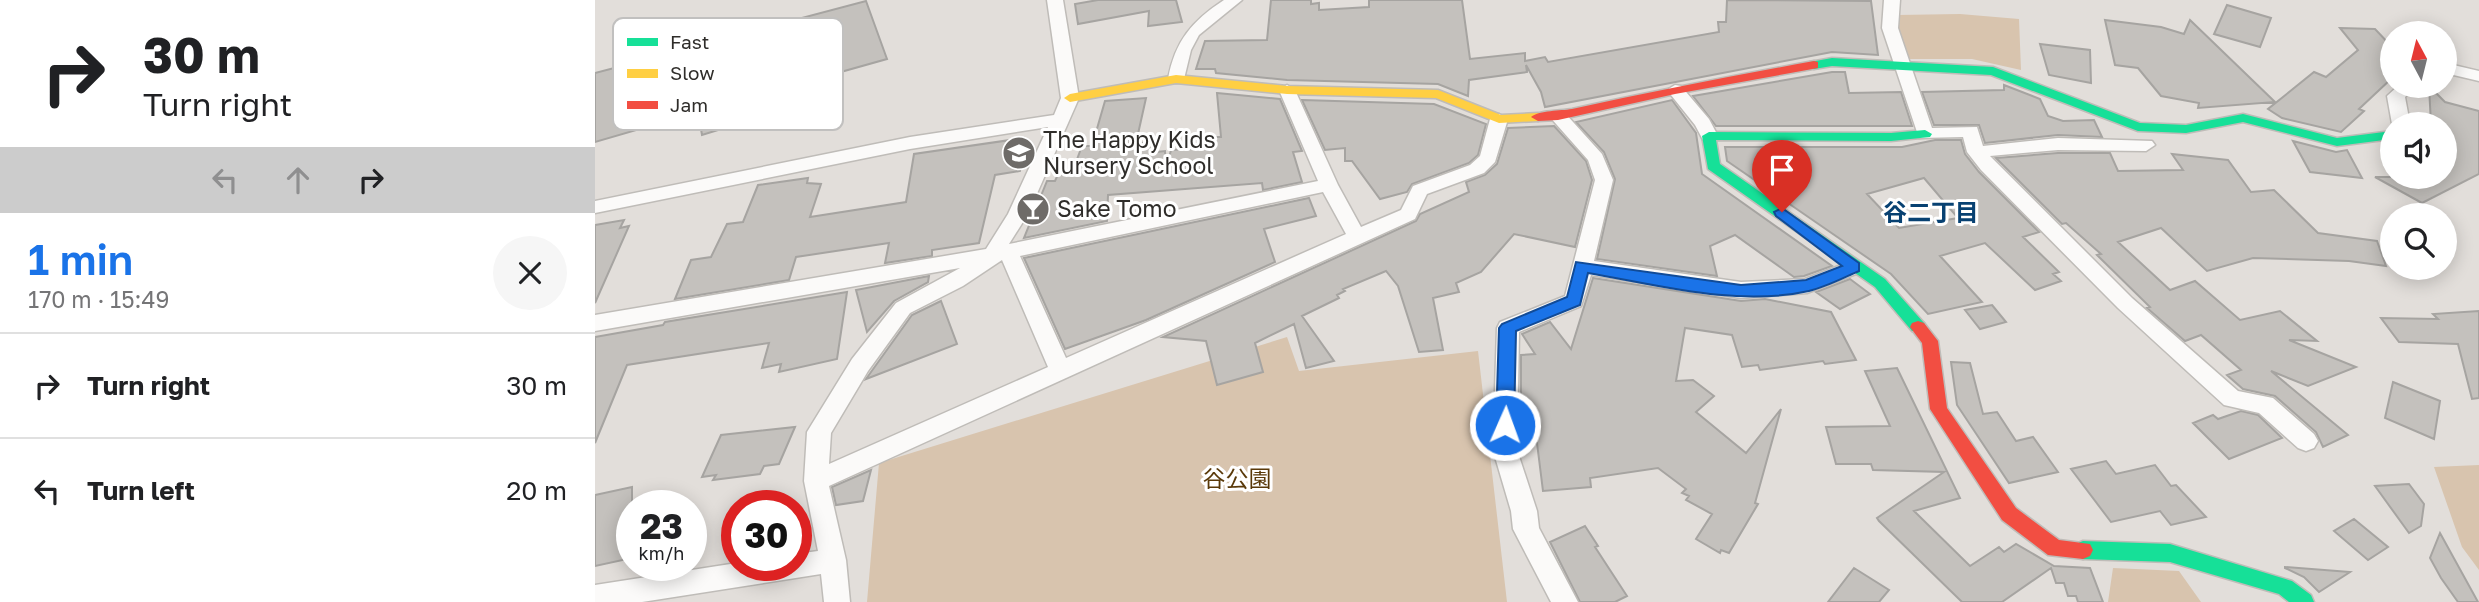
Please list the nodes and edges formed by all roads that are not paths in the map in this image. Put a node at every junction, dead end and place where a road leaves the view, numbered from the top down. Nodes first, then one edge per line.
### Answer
1 (1055, 0) edge
2 (1234, 0) edge
3 (1892, 0) edge
4 (1900, 64) junction
5 (2457, 71) edge
6 (2479, 76) edge
7 (1176, 79) junction
8 (1287, 90) junction
9 (1675, 90) junction
10 (1070, 98) junction
11 (1558, 116) junction
12 (1063, 119) junction
13 (1499, 119) junction
14 (1925, 134) junction
15 (1709, 136) junction
16 (2380, 137) edge
17 (2146, 145) dead end
18 (1976, 152) junction
19 (1329, 185) junction
20 (595, 207) edge
21 (1357, 237) junction
22 (1000, 253) junction
23 (1582, 266) junction
24 (1854, 267) junction
25 (595, 323) edge
26 (1061, 370) junction
27 (2306, 441) dead end
28 (816, 481) junction
29 (834, 560) junction
30 (595, 597) edge
31 (837, 602) edge
32 (1565, 602) edge
33 (2304, 602) edge

1 - 10 street
2 - 7 street
3 - 4 street
4 - 9 street
4 - 14 street
4 - 16 street
5 - 6 street
7 - 8 street
7 - 10 street
8 - 13 street
8 - 19 street
9 - 11 street
9 - 15 street
10 - 12 street
11 - 13 street
11 - 23 street
12 - 20 street
12 - 22 street
13 - 21 street
14 - 15 street
14 - 18 street
15 - 24 street
17 - 18 street
18 - 27 street
19 - 21 street
19 - 22 street
21 - 26 street
22 - 25 street
22 - 26 street
22 - 28 street
23 - 24 street
23 - 32 street
24 - 33 street
26 - 28 street
28 - 29 street
29 - 30 street
29 - 31 street

